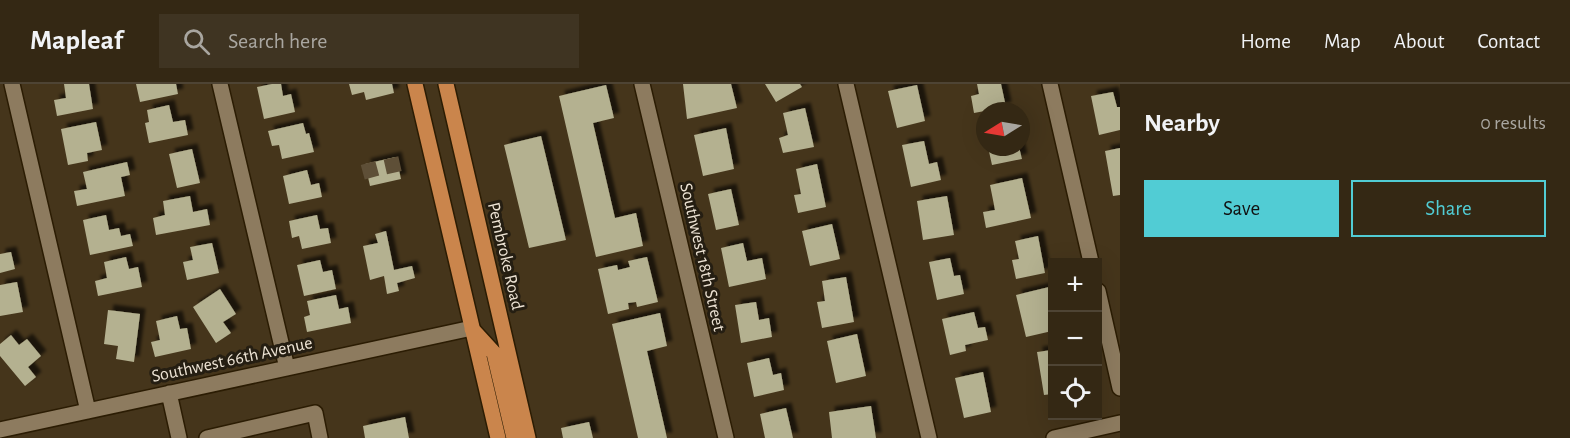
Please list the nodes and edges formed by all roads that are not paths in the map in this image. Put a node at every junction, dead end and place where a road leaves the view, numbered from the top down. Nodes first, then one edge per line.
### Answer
1 (12, 84) edge
2 (220, 84) edge
3 (415, 84) edge
4 (446, 84) edge
5 (642, 84) edge
6 (846, 84) edge
7 (1050, 84) edge
8 (1090, 258) edge
9 (1102, 309) edge
10 (472, 328) junction
11 (287, 368) junction
12 (1120, 388) edge
13 (169, 393) junction
14 (88, 411) junction
15 (1120, 423) edge
16 (0, 430) edge
17 (179, 438) edge
18 (207, 438) edge
19 (321, 438) edge
20 (498, 438) edge
21 (514, 438) edge
22 (528, 438) edge
23 (726, 438) edge
24 (929, 438) edge
25 (1054, 438) edge

1 - 14 street
2 - 11 street
3 - 10 main road
4 - 22 main road, Pembroke Road
5 - 23 street, Southwest 18th Street
6 - 24 street
7 - 8 street
9 - 12 street
10 - 11 street, Southwest 66th Avenue
10 - 20 main road
10 - 21 main road
11 - 13 street, Southwest 66th Avenue
13 - 14 street, Southwest 66th Avenue
13 - 17 street
14 - 16 street, Southwest 66th Avenue
15 - 25 street
18 - 19 street

